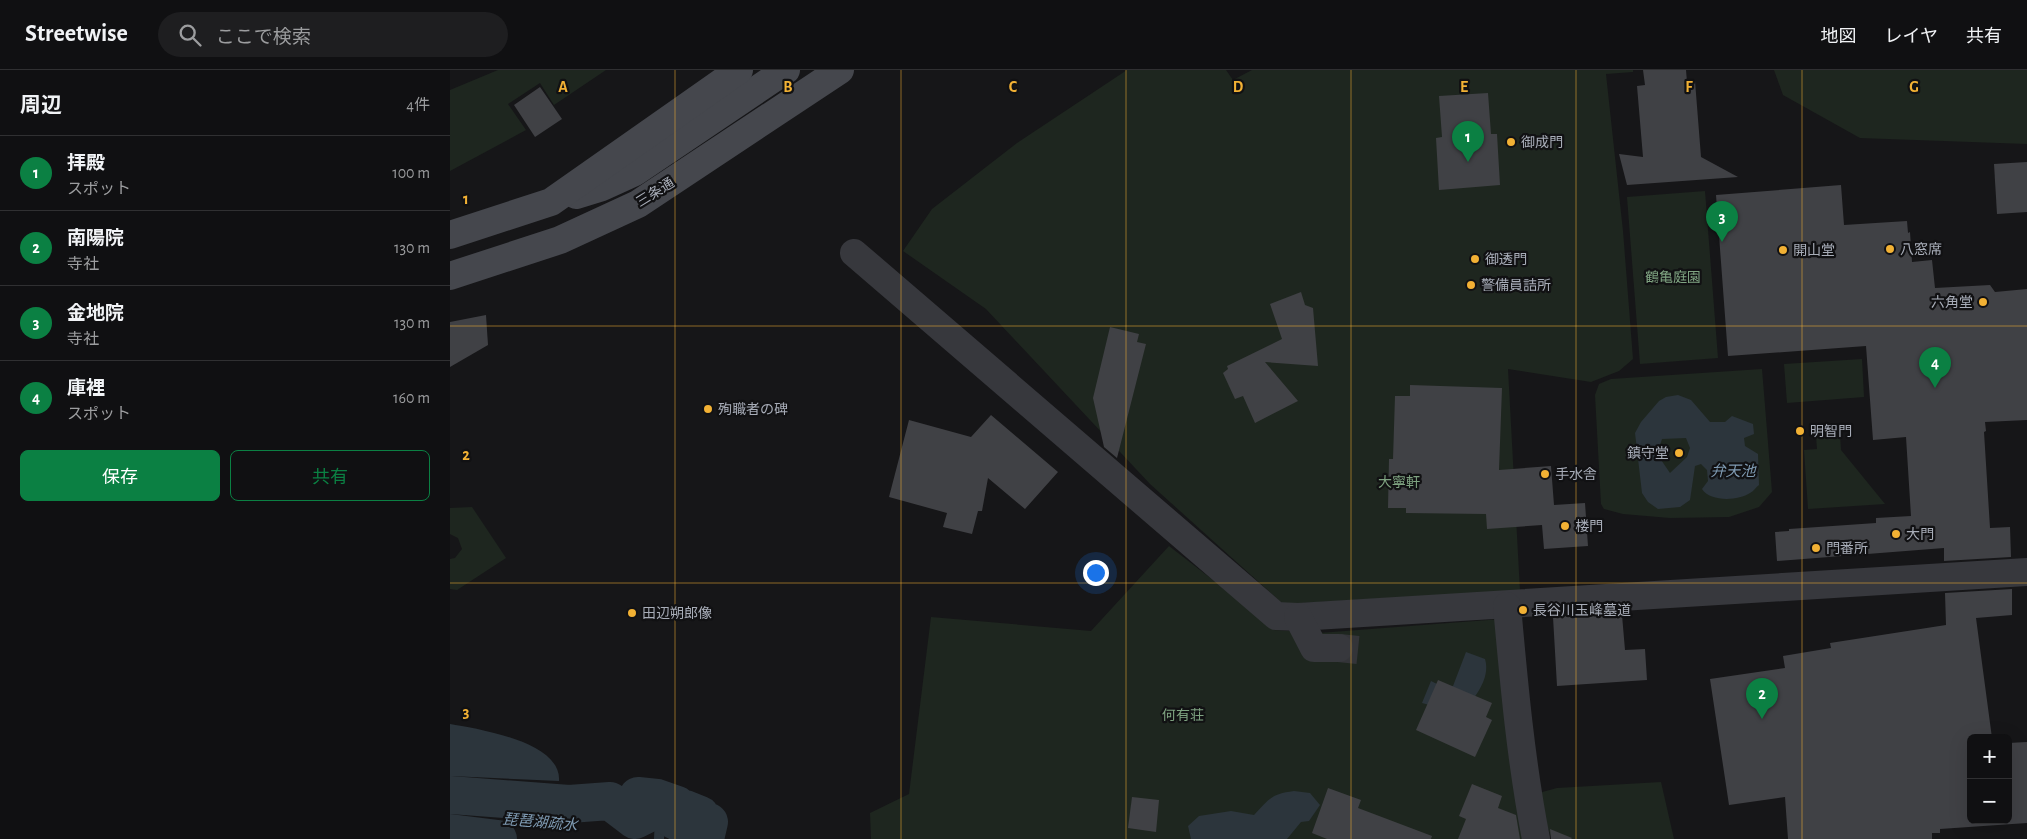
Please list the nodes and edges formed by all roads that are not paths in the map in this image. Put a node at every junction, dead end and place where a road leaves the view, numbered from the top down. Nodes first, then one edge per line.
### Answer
1 (739, 70) edge
2 (786, 70) edge
3 (840, 70) edge
4 (551, 202) junction
5 (450, 235) edge
6 (854, 253) dead end
7 (450, 276) edge
8 (2027, 572) edge
9 (1507, 606) junction
10 (1298, 617) junction
11 (1339, 648) tunnel mouth
12 (1536, 839) edge

1 - 4 main road
2 - 4 main road
3 - 7 main road, 三条通
4 - 5 main road
6 - 10 street
8 - 9 street
9 - 10 street
9 - 12 street
10 - 11 street

